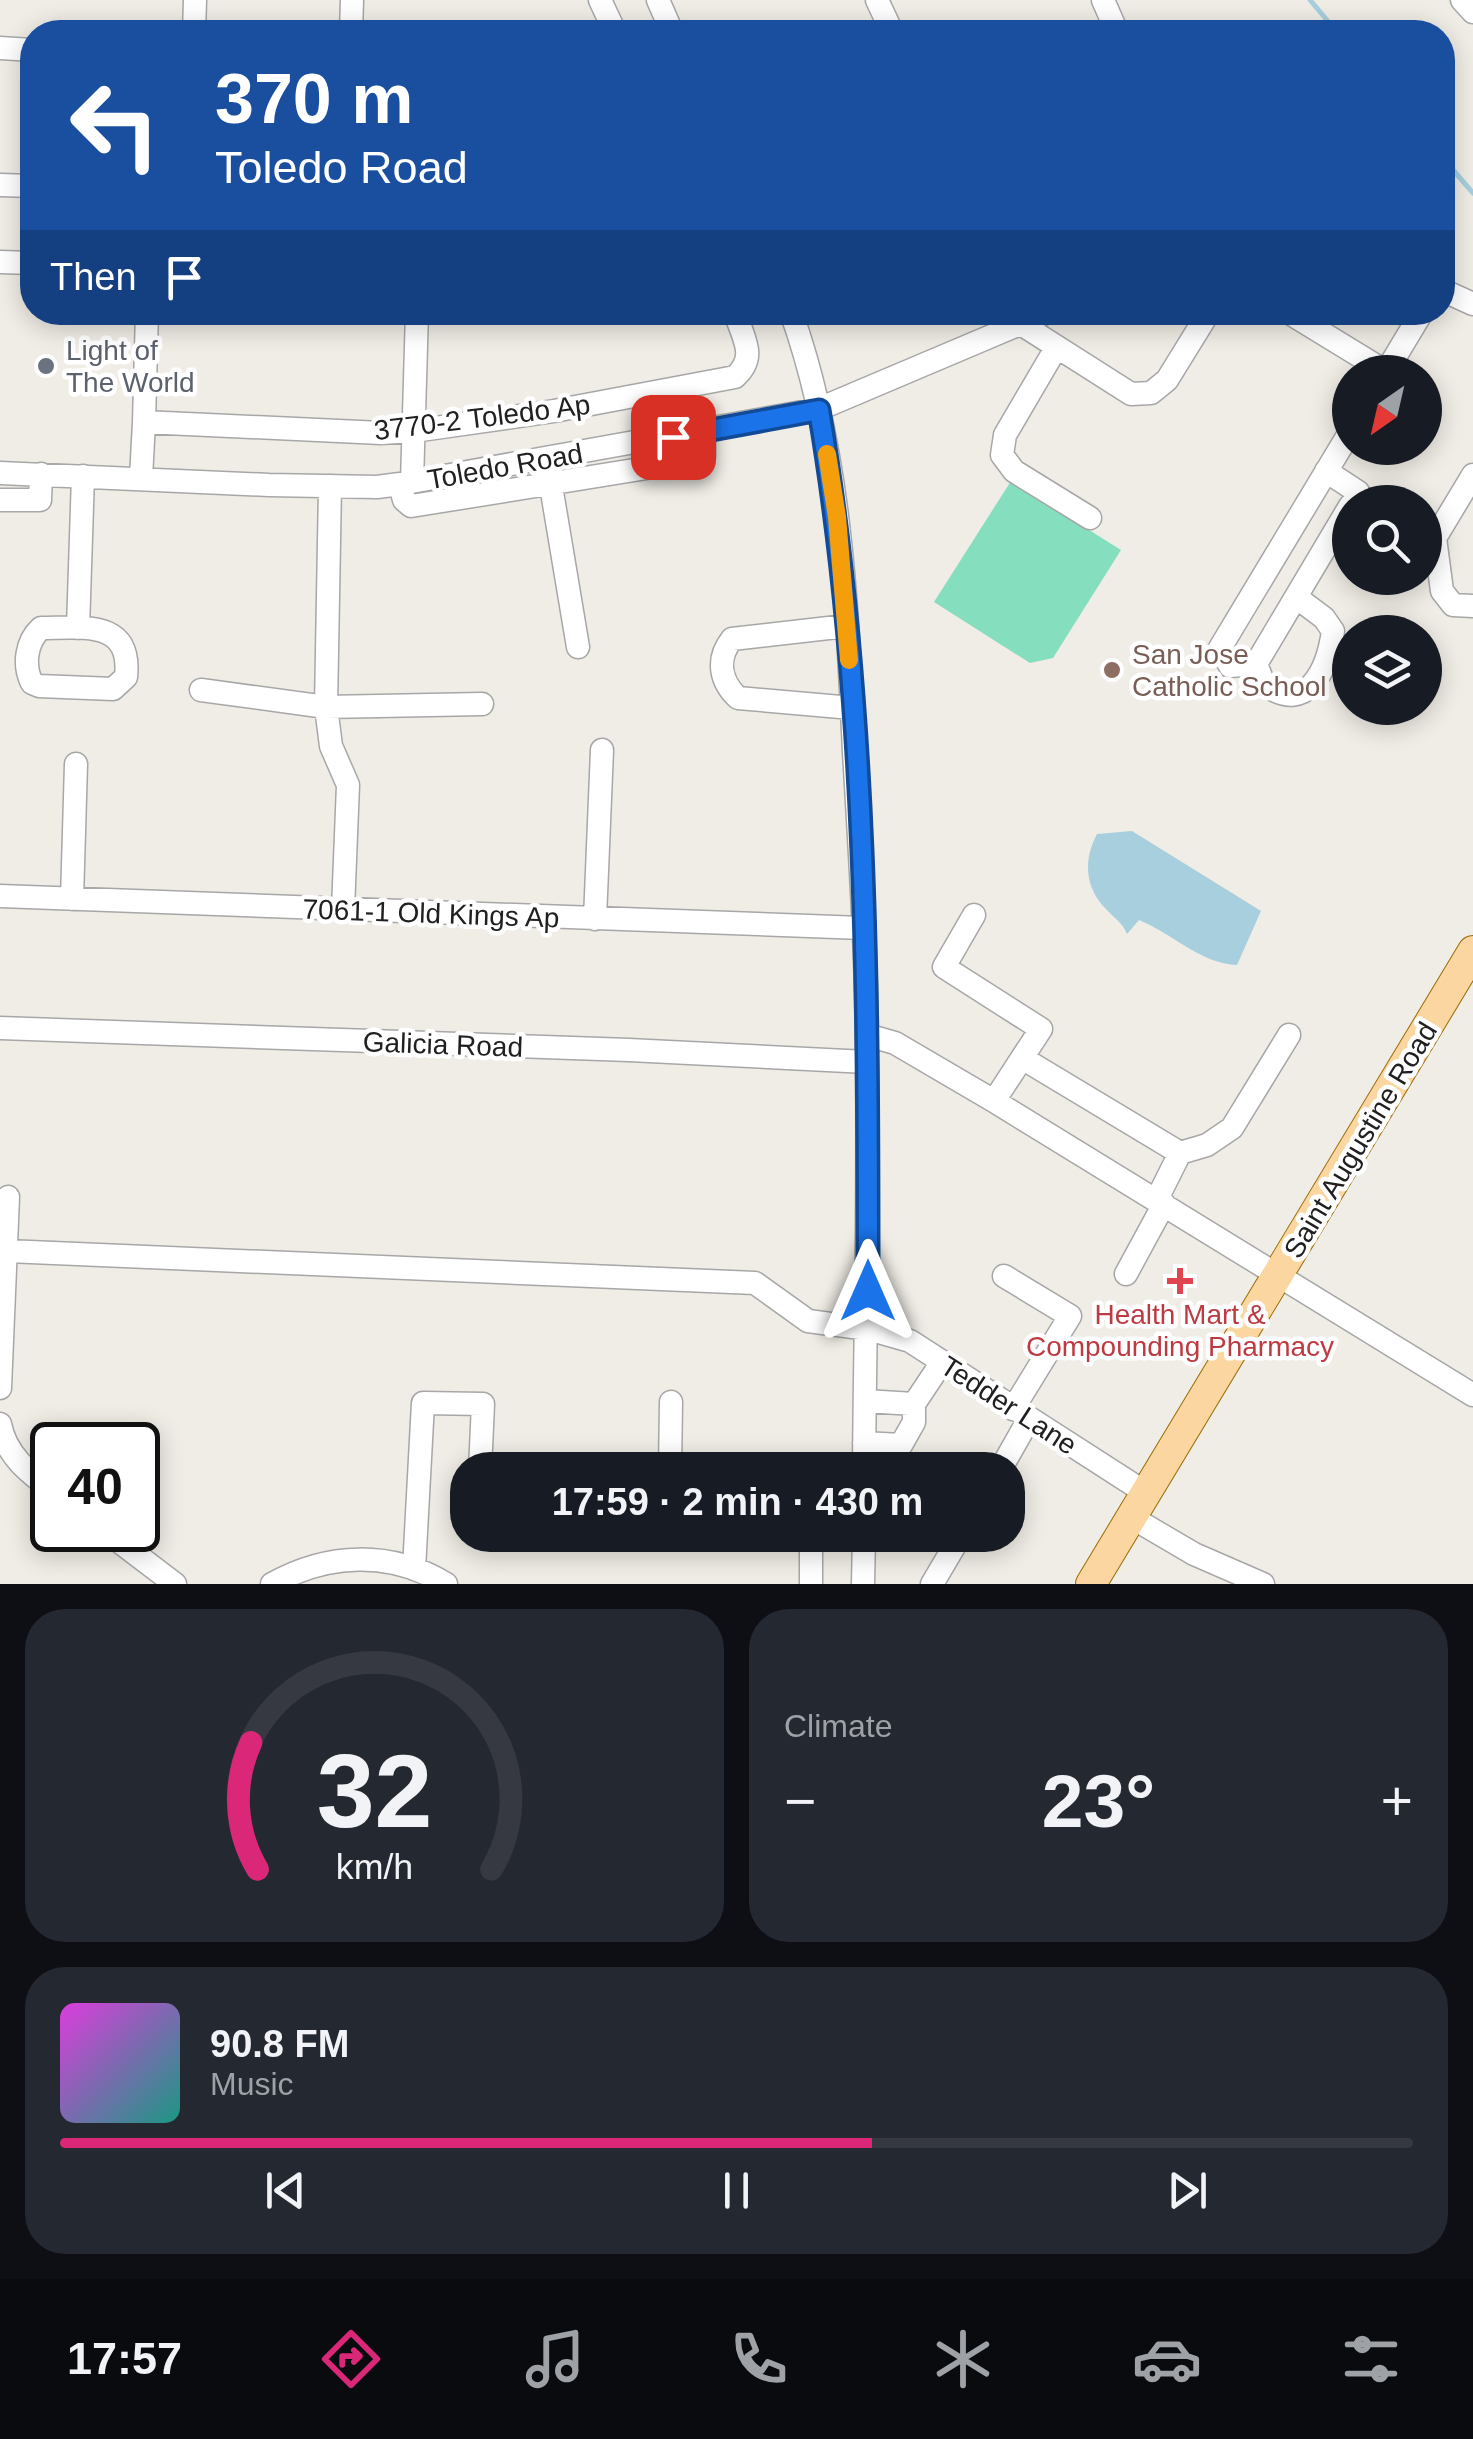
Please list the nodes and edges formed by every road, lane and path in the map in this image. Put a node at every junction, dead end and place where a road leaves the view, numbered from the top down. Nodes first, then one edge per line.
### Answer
1 (1462, 0) edge
2 (1473, 12) edge
3 (147, 325) edge
4 (417, 325) edge
5 (739, 325) edge
6 (797, 325) edge
7 (1019, 325) edge
8 (1022, 325) edge
9 (1201, 325) edge
10 (1309, 325) edge
11 (1414, 325) edge
12 (1056, 348) junction
13 (1358, 355) edge
14 (1396, 355) edge
15 (819, 410) junction
16 (144, 422) junction
17 (414, 431) junction
18 (1332, 462) edge
19 (549, 471) junction
20 (0, 472) edge
21 (1326, 472) junction
22 (41, 474) junction
23 (1473, 475) edge
24 (84, 476) junction
25 (140, 478) junction
26 (406, 483) junction
27 (1341, 485) edge
28 (330, 486) junction
29 (0, 500) edge
30 (1464, 510) edge
31 (1090, 518) dead end
32 (1442, 526) edge
33 (1332, 542) edge
34 (1442, 591) edge
35 (1296, 597) junction
36 (1473, 606) edge
37 (846, 626) junction
38 (78, 628) dead end
39 (578, 647) dead end
40 (1256, 664) junction
41 (201, 690) dead end
42 (482, 704) dead end
43 (326, 707) junction
44 (852, 708) junction
45 (602, 750) dead end
46 (76, 764) dead end
47 (0, 896) edge
48 (72, 899) junction
49 (343, 909) junction
50 (974, 916) dead end
51 (595, 919) junction
52 (862, 928) junction
53 (1473, 951) edge
54 (9, 1028) edge
55 (867, 1035) junction
56 (1289, 1035) dead end
57 (1022, 1058) junction
58 (868, 1062) junction
59 (994, 1102) junction
60 (1180, 1153) junction
61 (8, 1197) dead end
62 (1160, 1201) junction
63 (7, 1251) junction
64 (1126, 1274) dead end
65 (1004, 1276) dead end
66 (1278, 1277) junction
67 (868, 1329) junction
68 (942, 1362) junction
69 (0, 1388) edge
70 (1473, 1395) edge
71 (865, 1401) junction
72 (671, 1402) dead end
73 (914, 1404) junction
74 (1021, 1414) junction
75 (0, 1424) edge
76 (864, 1443) junction
77 (481, 1452) edge
78 (670, 1452) edge
79 (864, 1452) edge
80 (1007, 1452) edge
81 (30, 1471) edge
82 (1139, 1505) junction
83 (133, 1552) edge
84 (810, 1552) edge
85 (864, 1552) edge
86 (951, 1552) edge
87 (414, 1569) junction
88 (175, 1584) edge
89 (272, 1584) edge
90 (446, 1584) edge
91 (811, 1584) edge
92 (863, 1584) edge
93 (932, 1584) edge
94 (1091, 1584) edge
95 (1262, 1584) edge

1 - 2 street
3 - 16 street
4 - 17 street
5 - 17 street, 3770-2 Toledo Ap
6 - 15 street
7 - 15 street
8 - 12 street
9 - 12 street
10 - 13 street
11 - 14 street
12 - 31 street
15 - 19 street
15 - 37 street
16 - 17 street, 3770-2 Toledo Ap
16 - 25 street
17 - 26 street
18 - 21 street
19 - 26 street
19 - 39 street
20 - 22 street, Toledo Road
21 - 27 street
21 - 40 street
22 - 24 street, Toledo Road
22 - 29 street
23 - 30 street
24 - 25 street, Toledo Road
24 - 38 street
25 - 28 street, Toledo Road
26 - 28 street, Toledo Road
28 - 43 street
30 - 32 street
33 - 35 street
34 - 36 street
35 - 40 street
35 - 40 street
37 - 44 street
37 - 44 street
41 - 43 street
42 - 43 street
43 - 49 street
44 - 52 street
45 - 51 street
46 - 48 street
47 - 48 street, 7061-1 Old Kings Ap
48 - 49 street, 7061-1 Old Kings Ap
49 - 51 street, 7061-1 Old Kings Ap
50 - 57 street
51 - 52 street, 7061-1 Old Kings Ap
52 - 55 street
53 - 66 main road, Saint Augustine Road
54 - 58 street, Galicia Road
55 - 58 street
55 - 59 street
56 - 60 street
57 - 59 street
57 - 60 street
58 - 67 street
59 - 62 street
60 - 62 street
61 - 63 street
62 - 64 street
62 - 66 street
63 - 67 street, Tedder Lane
63 - 69 street
65 - 74 street
66 - 70 street
66 - 82 main road, Saint Augustine Road
67 - 68 street, Tedder Lane
67 - 71 street
68 - 73 street
68 - 74 street, Tedder Lane
71 - 73 street
71 - 76 street
72 - 78 street
73 - 76 street
74 - 80 street
74 - 82 street, Tedder Lane
75 - 81 street
76 - 79 street
77 - 87 street
82 - 94 main road, Saint Augustine Road
82 - 95 street, Tedder Lane
83 - 88 street
84 - 91 street
85 - 92 street
86 - 93 street
87 - 89 street
87 - 90 street

